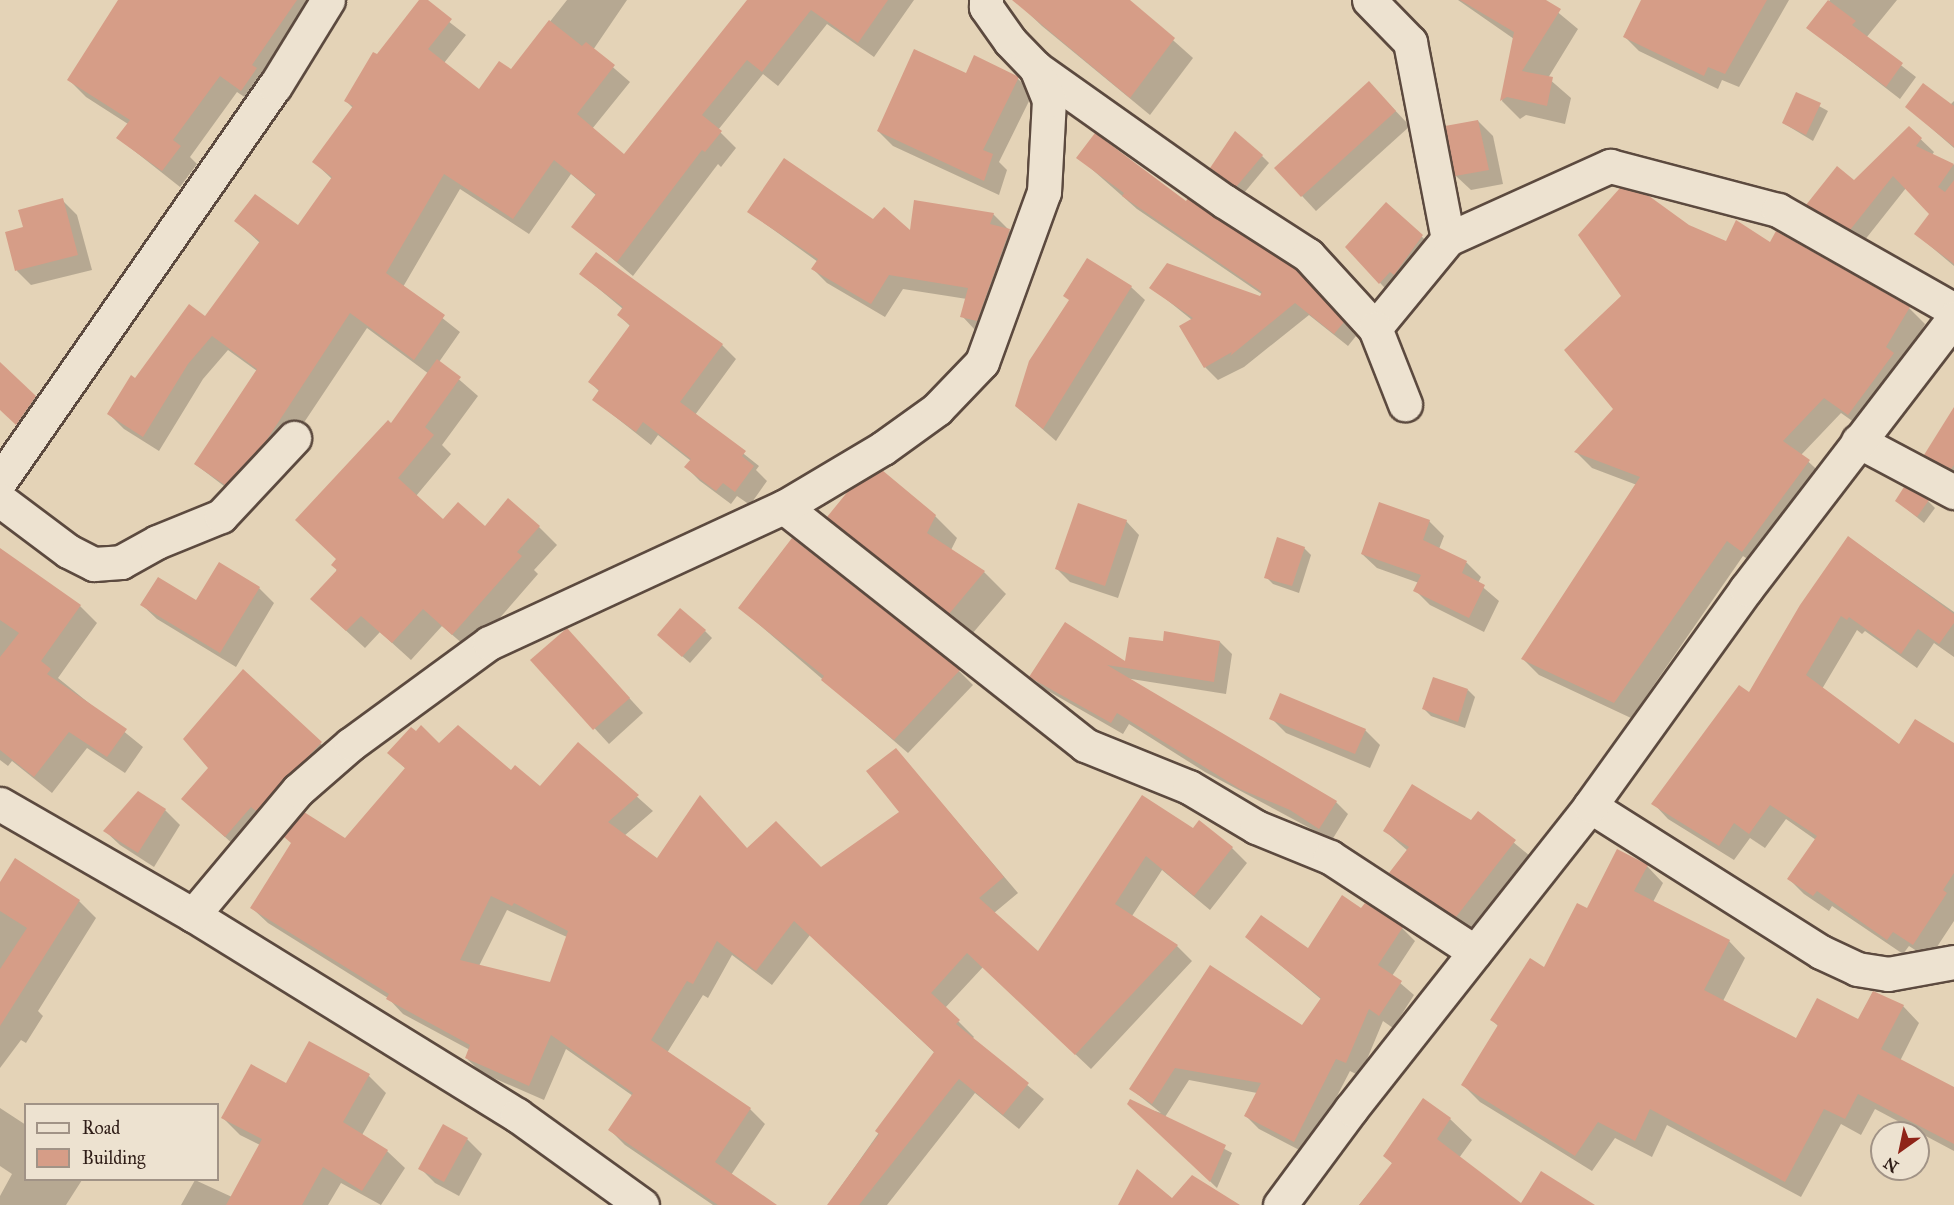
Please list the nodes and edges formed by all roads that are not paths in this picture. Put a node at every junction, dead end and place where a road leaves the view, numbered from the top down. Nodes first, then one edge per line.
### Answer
1 (328, 0) edge
2 (986, 0) edge
3 (1369, 0) edge
4 (1036, 68) junction
5 (1448, 239) junction
6 (1954, 310) edge
7 (1954, 318) edge
8 (1375, 328) junction
9 (1405, 404) dead end
10 (294, 438) dead end
11 (1858, 441) junction
12 (0, 481) edge
13 (1954, 492) edge
14 (0, 500) edge
15 (784, 507) junction
16 (0, 804) edge
17 (1590, 806) junction
18 (193, 915) junction
19 (1475, 952) junction
20 (1954, 962) edge
21 (642, 1205) edge
22 (1280, 1205) edge

1 - 12 street
2 - 4 street
3 - 5 street
4 - 8 street
4 - 15 street
5 - 6 street
5 - 8 street
7 - 11 street
8 - 9 street
10 - 14 street
11 - 13 street
11 - 17 street
15 - 18 street
15 - 19 street
16 - 18 street
17 - 19 street
17 - 20 street
18 - 21 street
19 - 22 street

